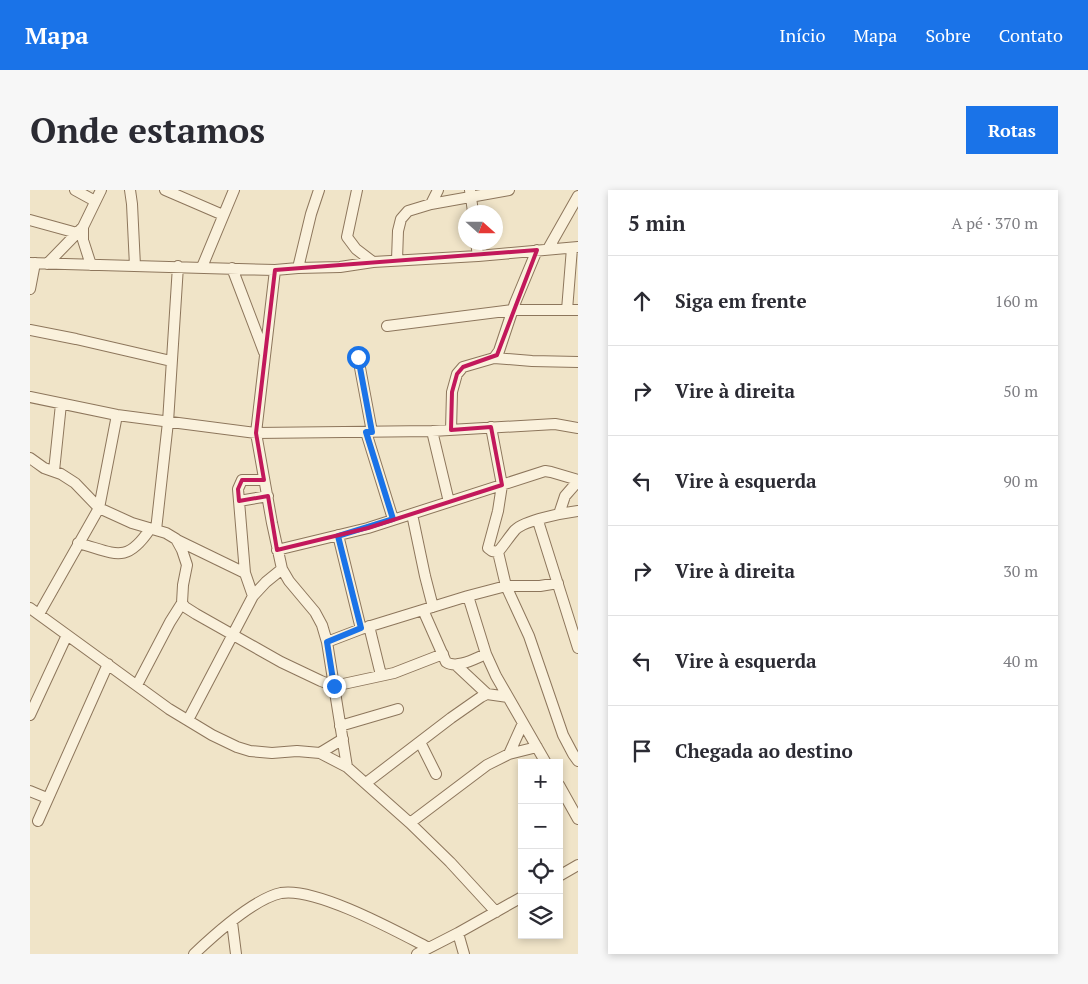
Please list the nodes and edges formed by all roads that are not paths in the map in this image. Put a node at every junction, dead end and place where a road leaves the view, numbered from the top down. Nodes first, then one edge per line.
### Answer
1 (75, 190) edge
2 (101, 190) edge
3 (130, 190) edge
4 (166, 190) edge
5 (234, 190) edge
6 (319, 190) edge
7 (357, 190) edge
8 (426, 190) edge
9 (509, 190) edge
10 (470, 194) edge
11 (578, 196) edge
12 (434, 198) edge
13 (96, 201) junction
14 (223, 215) junction
15 (30, 220) edge
16 (80, 230) junction
17 (575, 248) edge
18 (477, 250) edge
19 (543, 250) junction
20 (478, 256) junction
21 (397, 260) junction
22 (373, 262) junction
23 (32, 263) edge
24 (47, 264) junction
25 (91, 265) junction
26 (135, 266) junction
27 (178, 266) junction
28 (202, 267) junction
29 (232, 268) junction
30 (298, 268) junction
31 (275, 270) junction
32 (30, 289) edge
33 (513, 310) junction
34 (567, 310) junction
35 (578, 310) edge
36 (386, 326) dead end
37 (30, 330) edge
38 (265, 353) junction
39 (358, 357) dead end
40 (494, 358) junction
41 (171, 361) junction
42 (578, 362) edge
43 (30, 397) edge
44 (61, 404) junction
45 (117, 415) junction
46 (168, 422) junction
47 (492, 427) junction
48 (578, 428) edge
49 (451, 430) junction
50 (432, 431) junction
51 (369, 432) junction
52 (256, 434) junction
53 (30, 458) edge
54 (54, 471) junction
55 (264, 480) junction
56 (578, 480) edge
57 (502, 485) junction
58 (268, 496) junction
59 (239, 501) junction
60 (449, 502) junction
61 (99, 508) junction
62 (578, 511) edge
63 (412, 514) junction
64 (559, 514) junction
65 (393, 519) junction
66 (538, 521) junction
67 (153, 529) junction
68 (338, 536) junction
69 (176, 539) junction
70 (78, 543) junction
71 (277, 550) junction
72 (498, 552) junction
73 (282, 569) junction
74 (245, 573) junction
75 (558, 583) junction
76 (506, 586) junction
77 (253, 596) junction
78 (468, 596) junction
79 (182, 603) junction
80 (433, 607) junction
81 (423, 610) junction
82 (34, 611) edge
83 (365, 627) junction
84 (232, 634) junction
85 (68, 635) junction
86 (327, 642) junction
87 (578, 648) edge
88 (443, 654) junction
89 (486, 654) junction
90 (108, 664) junction
91 (456, 665) junction
92 (381, 675) junction
93 (137, 685) junction
94 (334, 686) junction
95 (487, 694) junction
96 (508, 697) junction
97 (398, 708) dead end
98 (30, 715) edge
99 (188, 720) junction
100 (523, 723) junction
101 (340, 726) junction
102 (342, 739) junction
103 (420, 742) junction
104 (537, 747) junction
105 (320, 753) junction
106 (509, 754) junction
107 (544, 759) edge
108 (578, 761) edge
109 (348, 768) junction
110 (436, 774) dead end
111 (366, 783) junction
112 (30, 791) edge
113 (563, 792) edge
114 (47, 798) junction
115 (578, 819) edge
116 (38, 821) dead end
117 (410, 823) junction
118 (578, 866) edge
119 (563, 874) edge
120 (518, 899) edge
121 (496, 912) junction
122 (232, 922) junction
123 (458, 934) junction
124 (429, 948) junction
125 (194, 954) edge
126 (236, 954) edge
127 (417, 954) edge
128 (464, 954) edge

1 - 13 street
2 - 13 street
3 - 26 street
4 - 14 street
5 - 14 street
6 - 30 street
7 - 22 street
8 - 12 street
9 - 10 street
10 - 12 street
11 - 19 street
12 - 21 street
13 - 16 street
14 - 28 street
15 - 16 street
16 - 24 street
16 - 25 street
17 - 19 street
17 - 34 street
18 - 20 street
19 - 20 street
19 - 33 street
20 - 21 street
21 - 22 street
22 - 30 street
23 - 24 street
23 - 32 street
24 - 25 street
25 - 26 street
26 - 27 street
27 - 28 street
27 - 41 street
28 - 29 street
29 - 31 street
29 - 38 street
30 - 31 street
31 - 38 street
33 - 34 street
33 - 36 street
33 - 40 street
34 - 35 street
37 - 41 street
38 - 52 street
39 - 51 street
40 - 42 street
40 - 49 street
41 - 46 street
43 - 44 street
44 - 45 street
44 - 54 street
45 - 46 street
45 - 61 street
46 - 52 street
46 - 67 street
47 - 48 street
47 - 49 street
47 - 57 street
49 - 50 street
50 - 51 street
50 - 60 street
51 - 52 street
51 - 65 street
52 - 55 street
53 - 54 street
54 - 61 street
55 - 58 street
55 - 59 street
56 - 57 street
56 - 64 street
57 - 60 street
57 - 72 street
58 - 59 street
58 - 71 street
59 - 74 street
60 - 63 street
61 - 67 street
61 - 70 street
62 - 64 street
63 - 65 street
63 - 80 street
64 - 66 street
65 - 68 street
66 - 72 street
66 - 75 street
67 - 69 street
67 - 70 street
68 - 71 street
68 - 83 street
69 - 74 street
69 - 79 street
70 - 82 street
71 - 73 street
72 - 76 street
73 - 77 street
73 - 86 street
74 - 77 street
75 - 76 street
75 - 87 street
76 - 78 street
76 - 108 street
77 - 84 street
78 - 80 street
78 - 89 street
79 - 84 street
79 - 93 street
80 - 81 street
81 - 83 street
81 - 88 street
82 - 85 street
83 - 86 street
83 - 92 street
84 - 94 street
84 - 99 street
85 - 90 street
85 - 98 street
86 - 94 street
88 - 91 street
88 - 92 street
89 - 91 street
89 - 96 street
90 - 93 street
90 - 114 street
91 - 95 street
92 - 94 street
93 - 99 street
94 - 101 street
95 - 96 street
95 - 103 street
96 - 100 street
97 - 101 street
99 - 105 street
100 - 104 street
100 - 106 street
101 - 102 street
102 - 105 street
102 - 109 street
103 - 110 street
103 - 111 street
104 - 106 street
104 - 107 street
105 - 109 street
106 - 117 street
109 - 111 street
111 - 117 street
112 - 114 street
113 - 115 street
114 - 116 street
117 - 121 street
118 - 119 street
120 - 121 street
121 - 123 street
122 - 124 street
122 - 125 street
122 - 126 street
123 - 124 street
123 - 128 street
124 - 127 street

